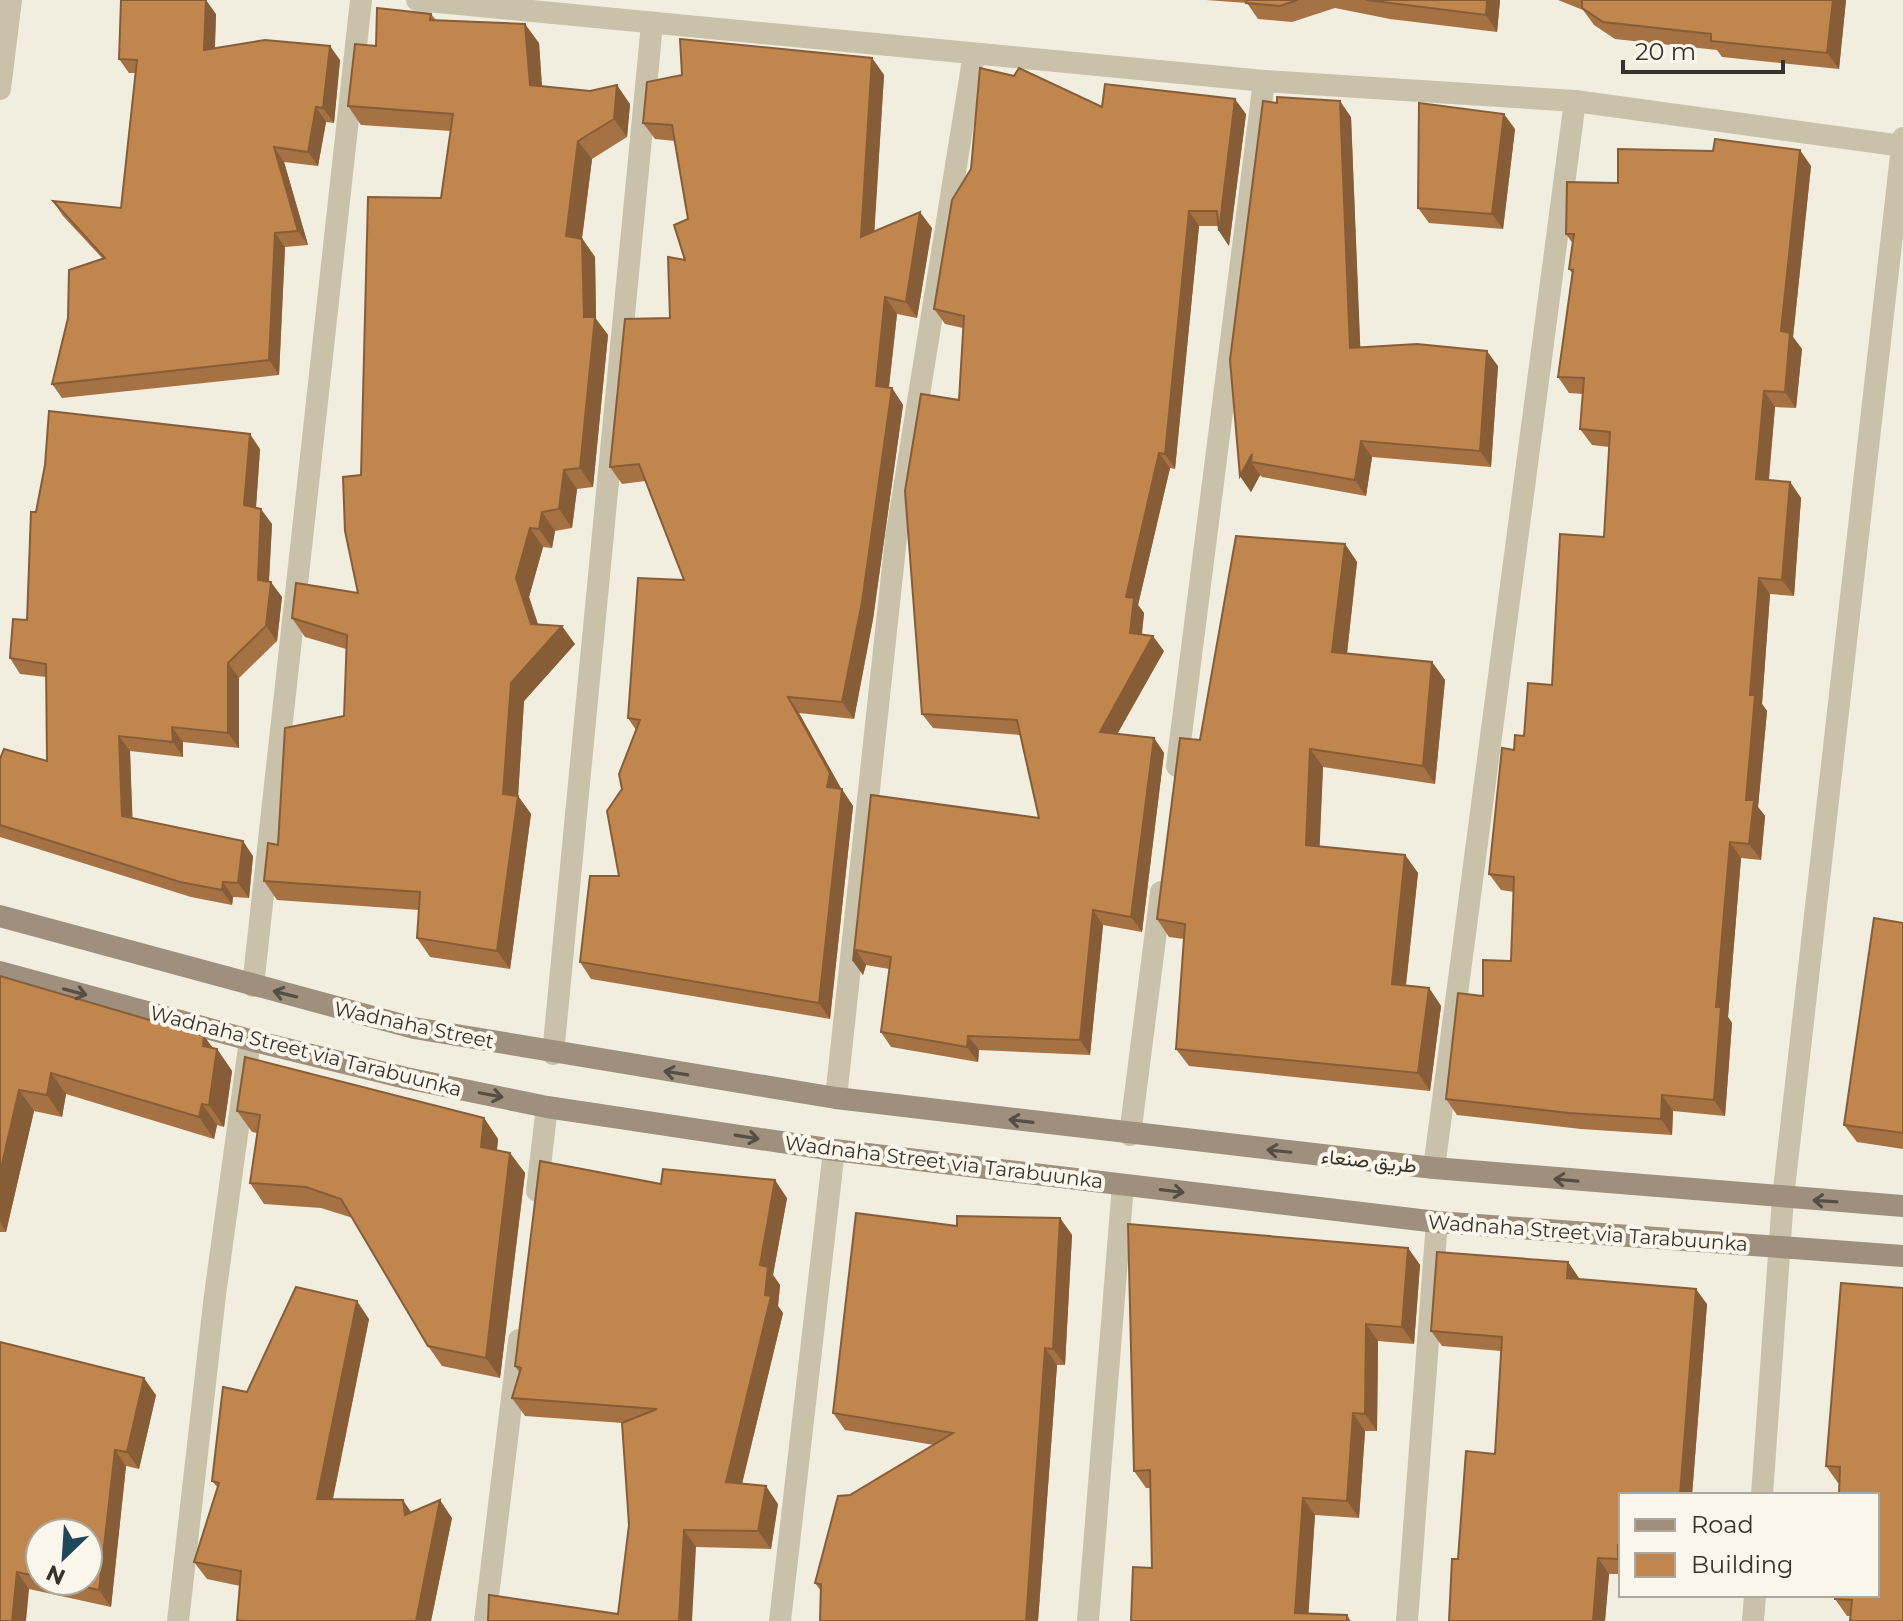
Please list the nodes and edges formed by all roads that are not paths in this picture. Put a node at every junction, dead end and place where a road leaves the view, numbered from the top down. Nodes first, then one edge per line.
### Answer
1 (11, 0) edge
2 (361, 0) edge
3 (417, 0) edge
4 (652, 24) junction
5 (974, 54) junction
6 (1264, 81) junction
7 (0, 89) edge
8 (1575, 101) junction
9 (1903, 138) edge
10 (1902, 146) edge
11 (1174, 789) edge
12 (1164, 868) edge
13 (0, 916) edge
14 (0, 972) edge
15 (253, 986) junction
16 (250, 1040) junction
17 (553, 1054) junction
18 (836, 1098) junction
19 (547, 1107) junction
20 (1130, 1135) junction
21 (834, 1150) junction
22 (1434, 1168) junction
23 (1123, 1185) junction
24 (1783, 1198) junction
25 (1903, 1206) edge
26 (534, 1216) edge
27 (1437, 1222) junction
28 (1780, 1247) junction
29 (1903, 1256) edge
30 (521, 1325) edge
31 (1762, 1493) edge
32 (1755, 1597) edge
33 (178, 1621) edge
34 (485, 1621) edge
35 (780, 1621) edge
36 (1088, 1621) edge
37 (1407, 1621) edge
38 (1753, 1621) edge

1 - 7 street
2 - 15 street
3 - 4 street
4 - 5 street
4 - 17 street
5 - 6 street
5 - 18 street
6 - 8 street
6 - 11 street
8 - 10 street
8 - 22 street
9 - 10 street
10 - 24 street
12 - 20 street
13 - 15 main road, Wadnaha Street
14 -> 16 main road, Wadnaha Street via Tarabuunka
17 -> 15 main road, Wadnaha Street
16 -> 19 main road, Wadnaha Street via Tarabuunka
16 - 33 street
18 -> 17 main road, Wadnaha Street
20 -> 18 main road, طريق صنعاء
19 -> 21 main road, Wadnaha Street via Tarabuunka
19 - 26 street
22 -> 20 main road, طريق صنعاء
21 - 23 main road, Wadnaha Street via Tarabuunka
21 - 35 street
24 -> 22 main road, طريق صنعاء
23 -> 27 main road, Wadnaha Street via Tarabuunka
23 - 36 street
25 -> 24 main road, طريق صنعاء
24 - 28 street
27 - 28 main road, Wadnaha Street via Tarabuunka
27 - 37 street
28 - 29 main road, Wadnaha Street via Tarabuunka
28 - 31 street
30 - 34 street
32 - 38 street

